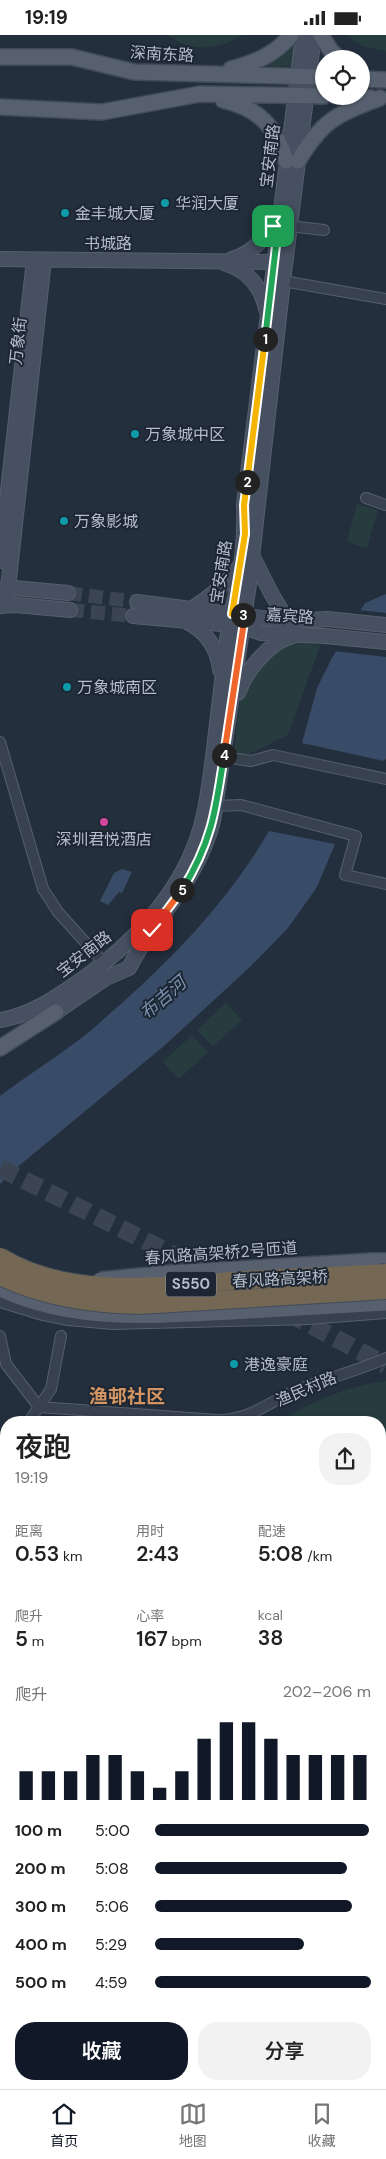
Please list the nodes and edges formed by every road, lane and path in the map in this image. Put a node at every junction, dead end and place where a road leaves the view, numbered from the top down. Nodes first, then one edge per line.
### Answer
1 (291, 35) edge
2 (303, 35) edge
3 (314, 35) edge
4 (320, 35) edge
5 (330, 50) edge
6 (0, 57) edge
7 (216, 74) junction
8 (370, 74) edge
9 (310, 77) edge
10 (382, 80) edge
11 (200, 94) junction
12 (301, 95) junction
13 (315, 96) edge
14 (370, 97) edge
15 (383, 98) edge
16 (0, 107) edge
17 (292, 161) junction
18 (280, 212) junction
19 (289, 226) junction
20 (324, 230) dead end
21 (0, 259) edge
22 (39, 260) junction
23 (216, 261) junction
24 (274, 262) junction
25 (283, 281) junction
26 (386, 299) edge
27 (268, 315) junction
28 (366, 498) dead end
29 (386, 505) edge
30 (6, 558) edge
31 (247, 560) junction
32 (52, 591) junction
33 (68, 593) tunnel mouth
34 (2, 600) edge
35 (137, 602) tunnel mouth
36 (70, 610) tunnel mouth
37 (187, 615) junction
38 (133, 616) tunnel mouth
39 (237, 620) junction
40 (287, 620) junction
41 (386, 625) edge
42 (295, 635) junction
43 (386, 642) edge
44 (223, 681) junction
45 (231, 715) junction
46 (0, 742) edge
47 (224, 757) junction
48 (386, 779) edge
49 (216, 806) junction
50 (386, 885) edge
51 (104, 963) junction
52 (56, 1012) joint
53 (0, 1020) edge
54 (3, 1042) edge
55 (0, 1257) edge
56 (379, 1261) edge
57 (386, 1273) edge
58 (0, 1276) edge
59 (58, 1279) junction
60 (386, 1290) edge
61 (0, 1301) edge
62 (386, 1303) edge
63 (386, 1313) edge
64 (0, 1336) edge
65 (62, 1336) dead end
66 (386, 1358) edge
67 (40, 1407) junction
68 (33, 1416) edge
69 (163, 1416) edge
70 (252, 1416) edge

1 - 7 main road
2 - 9 street, 宝安南路
3 - 9 street, 宝安南路
4 - 5 main road
6 - 7 main road, 深南东路
7 - 9 main road, 深南东路
8 - 10 main road
9 - 12 street, 宝安南路
11 - 12 main road
11 - 16 main road
11 - 17 main road
12 - 13 main road
12 - 17 street, 宝安南路
14 - 15 main road
15 - 17 main road
17 - 18 street, 宝安南路
17 - 19 street, 宝安南路
18 - 23 street, 书城路
18 - 24 street, 宝安南路
19 - 20 street
19 - 25 street, 宝安南路
21 - 22 street, 书城路
22 - 23 street, 书城路
22 - 30 street, 万象街
23 - 24 street, 书城路
23 - 27 street, 书城路
24 - 27 street, 宝安南路
25 - 26 street
25 - 31 street, 宝安南路
27 - 31 street, 宝安南路
28 - 29 street
30 - 32 street
30 - 34 street, 万象街
31 - 37 street
31 - 39 street, 宝安南路
31 - 40 street
32 - 33 street
32 - 34 street
34 - 36 street
35 - 37 street, 嘉宾路
37 - 38 street, 嘉宾路
37 - 39 street, 嘉宾路
37 - 44 street
39 - 40 street, 嘉宾路
39 - 42 street, 嘉宾路
39 - 44 street, 宝安南路
39 - 45 street, 宝安南路
40 - 41 street, 嘉宾路
42 - 43 street, 嘉宾路
42 - 45 street
44 - 51 street, 宝安南路
45 - 47 street, 宝安南路
46 - 51 street
47 - 48 street
47 - 49 street, 宝安南路
49 - 50 street
49 - 52 street, 宝安南路
51 - 53 street, 宝安南路
52 - 54 main road
55 - 59 highway, 春风路高架桥 / S550, bridge
56 - 59 main road, 春风路高架桥2号匝道, bridge
57 - 59 highway, 春风路高架桥 / S550, bridge
58 - 60 highway, 春风路高架桥 / S550, bridge
61 - 62 main road
61 - 63 street
64 - 67 street
65 - 67 street
66 - 70 street, 渔民村路
67 - 68 street
67 - 69 street, 渔民村路

